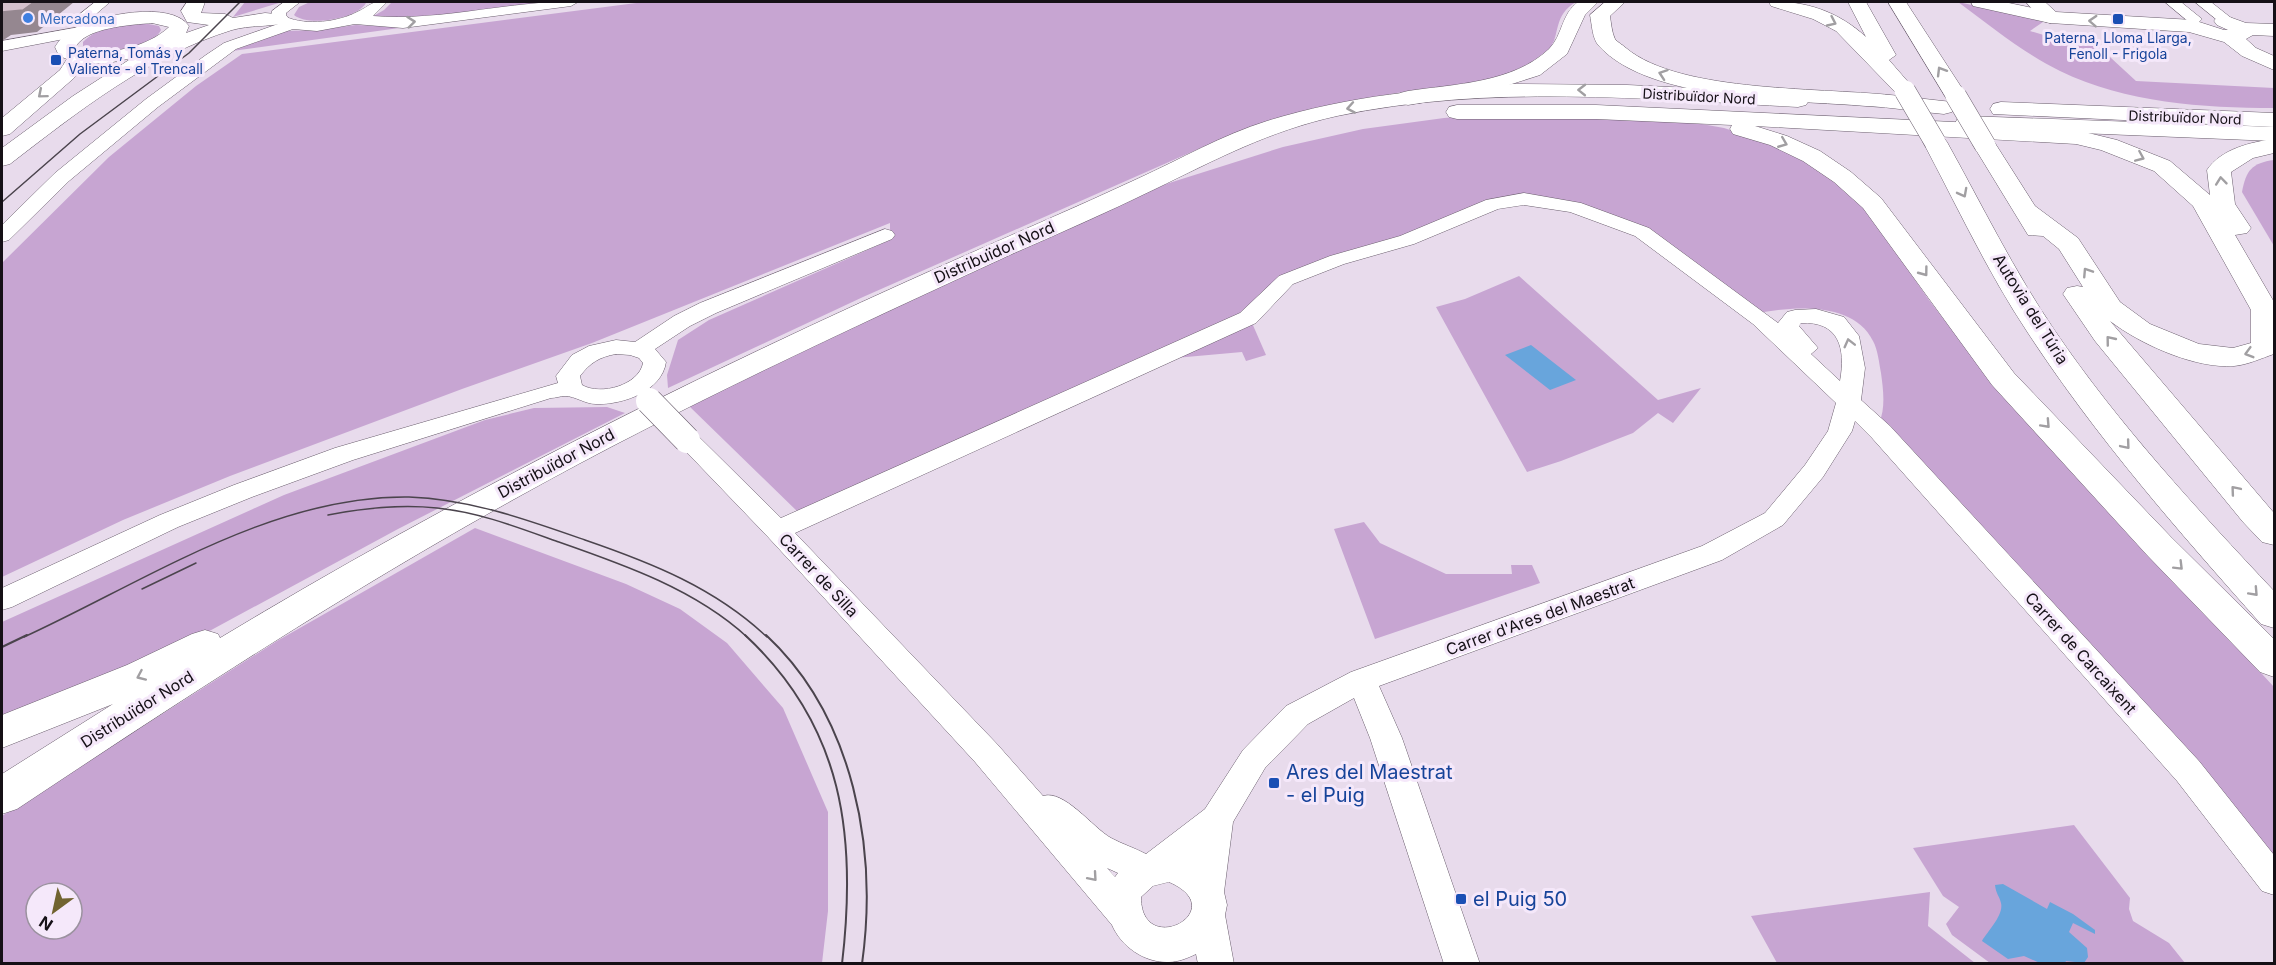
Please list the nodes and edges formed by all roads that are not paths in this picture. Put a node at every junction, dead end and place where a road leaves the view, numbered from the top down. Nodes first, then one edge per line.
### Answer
1 (103, 2) edge
2 (148, 2) edge
3 (196, 2) edge
4 (293, 2) edge
5 (380, 2) edge
6 (571, 2) edge
7 (1589, 2) edge
8 (1616, 2) edge
9 (1778, 2) edge
10 (1857, 2) edge
11 (1897, 2) edge
12 (1980, 2) edge
13 (2035, 2) edge
14 (2172, 2) edge
15 (169, 10) edge
16 (2196, 15) edge
17 (2050, 16) junction
18 (353, 19) junction
19 (120, 20) junction
20 (285, 22) junction
21 (84, 24) junction
22 (2233, 29) junction
23 (2274, 30) edge
24 (2, 46) edge
25 (2, 53) edge
26 (73, 54) junction
27 (123, 54) junction
28 (2274, 64) edge
29 (1905, 91) junction
30 (1408, 98) junction
31 (1928, 106) junction
32 (1457, 112) junction
33 (1665, 115) junction
34 (2274, 120) edge
35 (2, 129) edge
36 (2274, 134) edge
37 (2274, 146) edge
38 (2, 158) edge
39 (1140, 186) junction
40 (2026, 212) junction
41 (885, 235) dead end
42 (2, 236) edge
43 (2274, 288) edge
44 (641, 348) junction
45 (651, 375) junction
46 (571, 379) junction
47 (619, 394) junction
48 (649, 401) junction
49 (1849, 401) junction
50 (436, 527) junction
51 (777, 530) junction
52 (2274, 533) edge
53 (2, 600) edge
54 (2274, 614) edge
55 (2274, 662) edge
56 (1362, 680) junction
57 (2, 732) edge
58 (986, 753) junction
59 (2, 796) edge
60 (1217, 819) junction
61 (1151, 868) junction
62 (2274, 880) edge
63 (1208, 905) junction
64 (1139, 937) edge
65 (1216, 963) edge
66 (1462, 963) edge

1 - 21 street
2 - 19 main road
3 - 4 main road
4 - 20 street
5 - 18 street
18 -> 6 street
7 - 30 main road
31 -> 8 main road
9 -> 29 main road
10 - 29 main road, Autovia del Túria
40 -> 11 main road, bridge
12 - 17 main road
13 - 17 main road
14 - 16 street
15 - 19 main road
15 - 27 main road
16 -> 17 main road
16 - 22 main road
18 - 20 street
19 - 21 main road
20 - 38 main road
20 - 42 street
21 - 24 street
21 - 26 main road
22 - 23 main road
22 - 28 main road
25 - 26 street
26 - 27 main road
26 -> 35 main road
27 - 38 main road
29 -> 54 main road, Autovia del Túria, bridge
31 -> 30 main road, Distribuïdor Nord
30 -> 39 main road, Distribuïdor Nord
31 - 34 main road, Distribuïdor Nord
32 - 33 main road
32 - 36 main road, Distribuïdor Nord
32 - 39 main road, Distribuïdor Nord
33 -> 40 main road
33 -> 55 main road
43 -> 37 main road
39 - 50 main road, Distribuïdor Nord
52 -> 40 main road
41 - 44 street
44 - 45 street
44 - 46 street
45 - 47 street
45 - 48 street
46 - 47 street
46 - 53 street
47 - 48 street
48 - 51 street, Carrer de Silla, bridge
49 - 51 street, Carrer de Carcaixent
49 - 56 street, Carrer d'Ares del Maestrat
49 - 62 street, Carrer de Carcaixent
50 -> 57 main road
50 - 59 main road, Distribuïdor Nord
51 - 58 street, Carrer de Silla
56 - 60 street, Carrer d'Ares del Maestrat
56 - 66 street
58 - 61 street, Carrer de Silla
58 -> 64 street, Carrer de Silla
60 - 61 street, Carrer d'Ares del Maestrat
60 - 63 street, Carrer d'Ares del Maestrat
61 - 63 street
61 - 64 street
63 - 64 street
63 - 65 street

